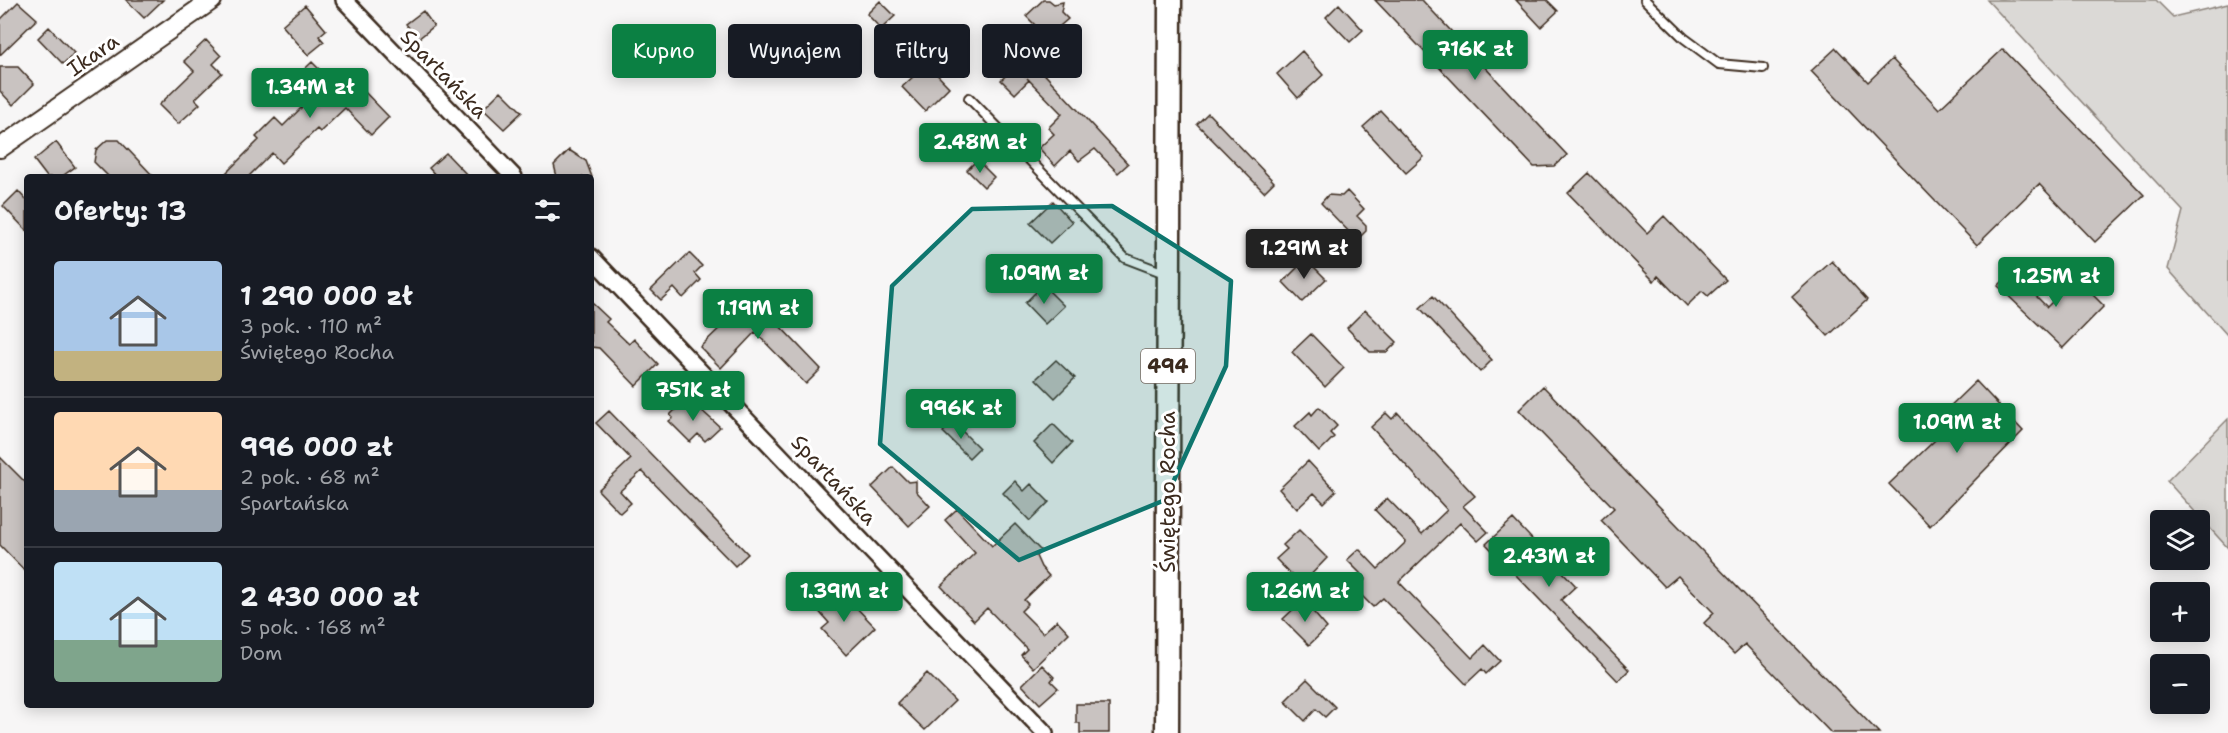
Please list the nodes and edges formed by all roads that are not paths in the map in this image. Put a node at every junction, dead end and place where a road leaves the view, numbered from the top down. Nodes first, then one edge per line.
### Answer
1 (212, 0) edge
2 (344, 0) edge
3 (1170, 0) edge
4 (1646, 0) edge
5 (1763, 68) dead end
6 (969, 98) dead end
7 (0, 148) edge
8 (511, 174) edge
9 (594, 260) edge
10 (1168, 274) junction
11 (1045, 733) edge
12 (1167, 733) edge

1 - 7 street, Ikara
2 - 8 street, Spartańska
3 - 10 main road, Świętego Rocha / 494
4 - 5 lane
6 - 10 lane
9 - 11 street, Spartańska
10 - 12 main road, Świętego Rocha / 494

